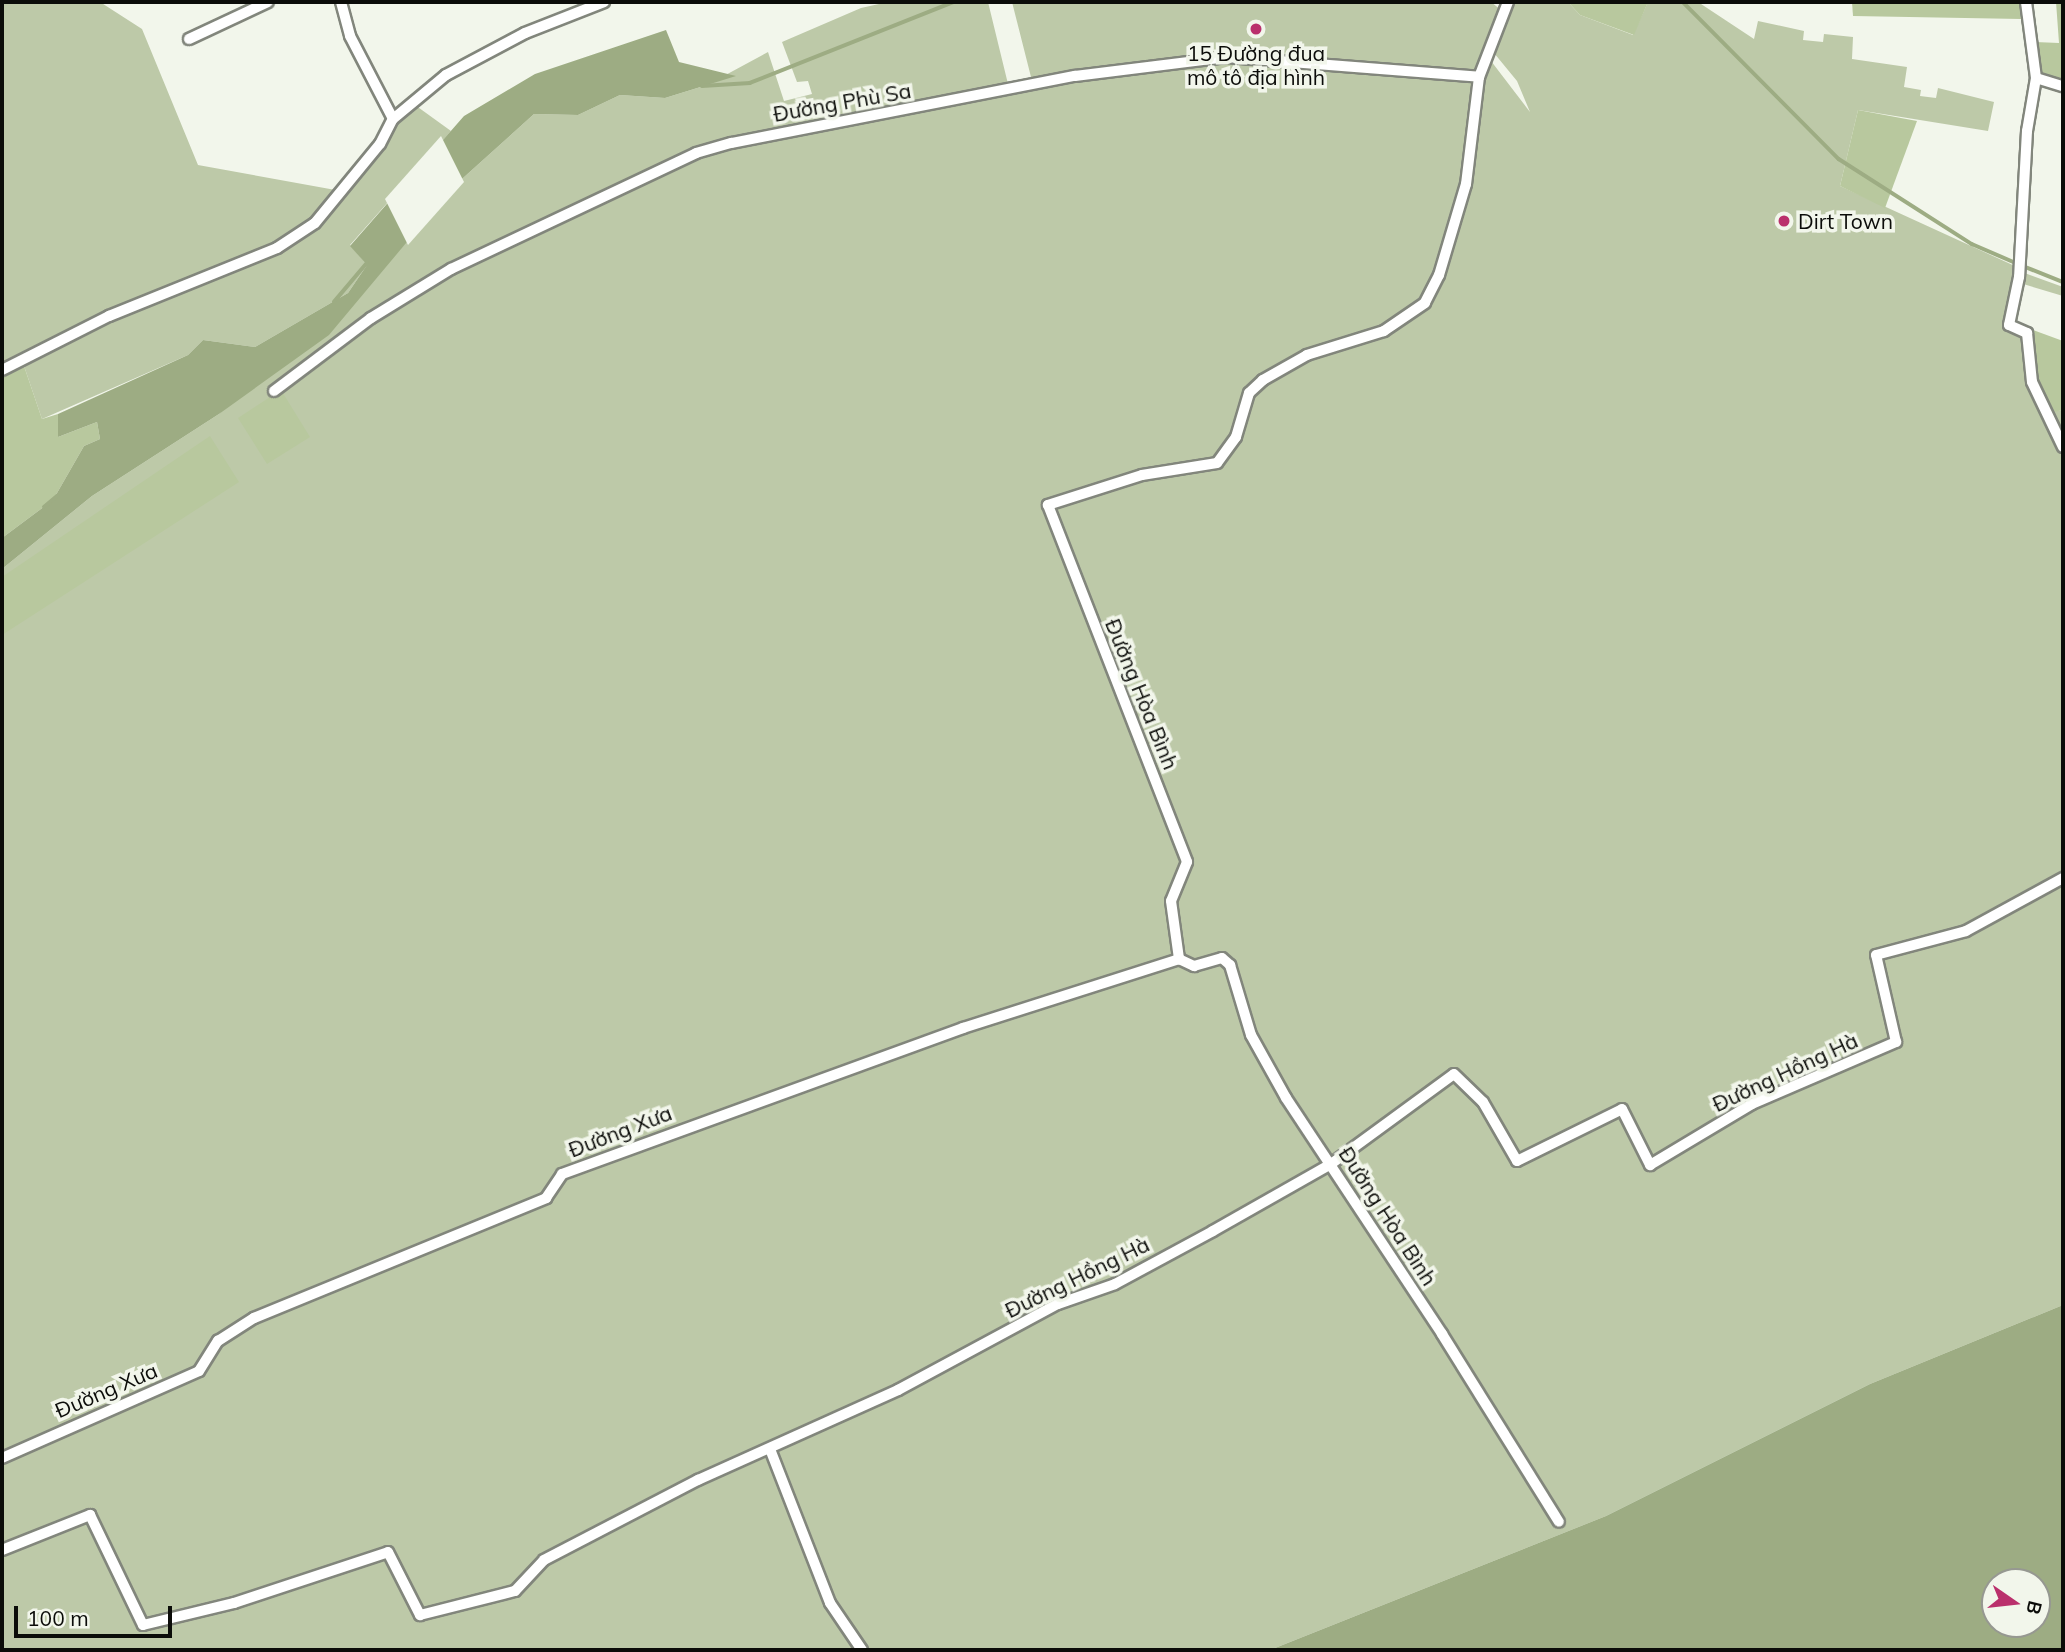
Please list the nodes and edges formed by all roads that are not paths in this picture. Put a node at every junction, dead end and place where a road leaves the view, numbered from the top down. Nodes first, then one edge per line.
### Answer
1 (268, 2) edge
2 (341, 2) edge
3 (604, 2) edge
4 (1508, 2) edge
5 (2026, 2) edge
6 (189, 39) dead end
7 (1479, 78) junction
8 (2036, 78) junction
9 (2063, 86) edge
10 (393, 119) junction
11 (2, 370) edge
12 (274, 391) dead end
13 (2063, 447) edge
14 (2063, 878) edge
15 (1179, 958) junction
16 (1331, 1164) junction
17 (771, 1449) junction
18 (2, 1458) edge
19 (1559, 1522) dead end
20 (2, 1550) edge
21 (862, 1650) edge

1 - 6 street
2 - 10 street
3 - 10 street
4 - 7 street, Đường Hòa Bình
5 - 8 street
7 - 12 street, Đường Phù Sa
7 - 15 street, Đường Hòa Bình
8 - 9 street
8 - 13 street
10 - 11 street
14 - 16 street, Đường Hồng Hà
15 - 16 street, Đường Hòa Bình
15 - 18 street, Đường Xưa
16 - 17 street, Đường Hồng Hà
16 - 19 street, Đường Hòa Bình
17 - 20 street, Đường Hồng Hà
17 - 21 street

